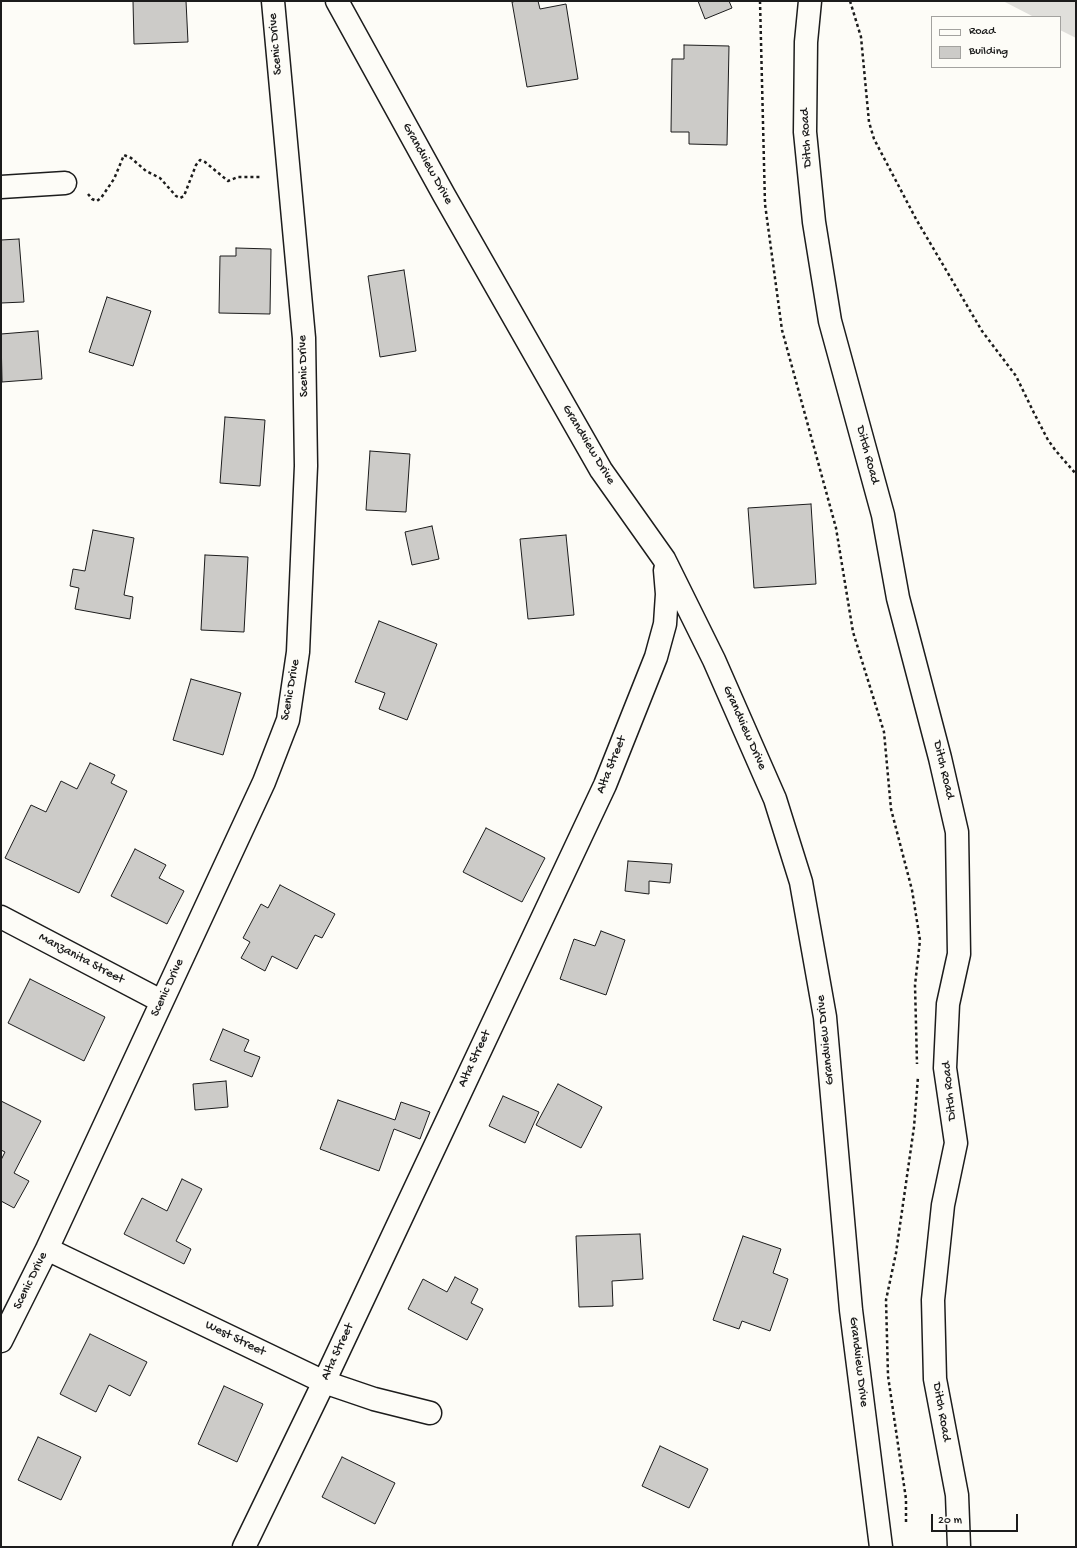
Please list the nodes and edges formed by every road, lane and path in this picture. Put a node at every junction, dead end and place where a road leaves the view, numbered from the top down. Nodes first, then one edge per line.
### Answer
1 (273, 1) edge
2 (337, 1) edge
3 (760, 1) edge
4 (810, 1) edge
5 (850, 1) edge
6 (288, 176) junction
7 (65, 183) joint
8 (1, 187) edge
9 (1076, 474) edge
10 (664, 558) junction
11 (1, 917) edge
12 (161, 1001) junction
13 (917, 1069) dead end
14 (918, 1076) dead end
15 (47, 1249) junction
16 (1, 1341) edge
17 (324, 1382) junction
18 (430, 1413) dead end
19 (906, 1523) dead end
20 (244, 1547) edge
21 (881, 1547) edge
22 (959, 1547) edge

1 - 6 street, Scenic Drive
2 - 10 street, Grandview Drive
3 - 13 path
4 - 22 street, Ditch Road
5 - 9 path
6 - 7 path
6 - 12 street, Scenic Drive
7 - 8 street
10 - 17 street, Alta Street
10 - 21 street, Grandview Drive
11 - 12 street, Manzanita Street
12 - 15 street, Scenic Drive
14 - 19 path
15 - 16 street, Scenic Drive
15 - 17 street, West Street
17 - 18 street, West Street
17 - 20 street, Alta Street

